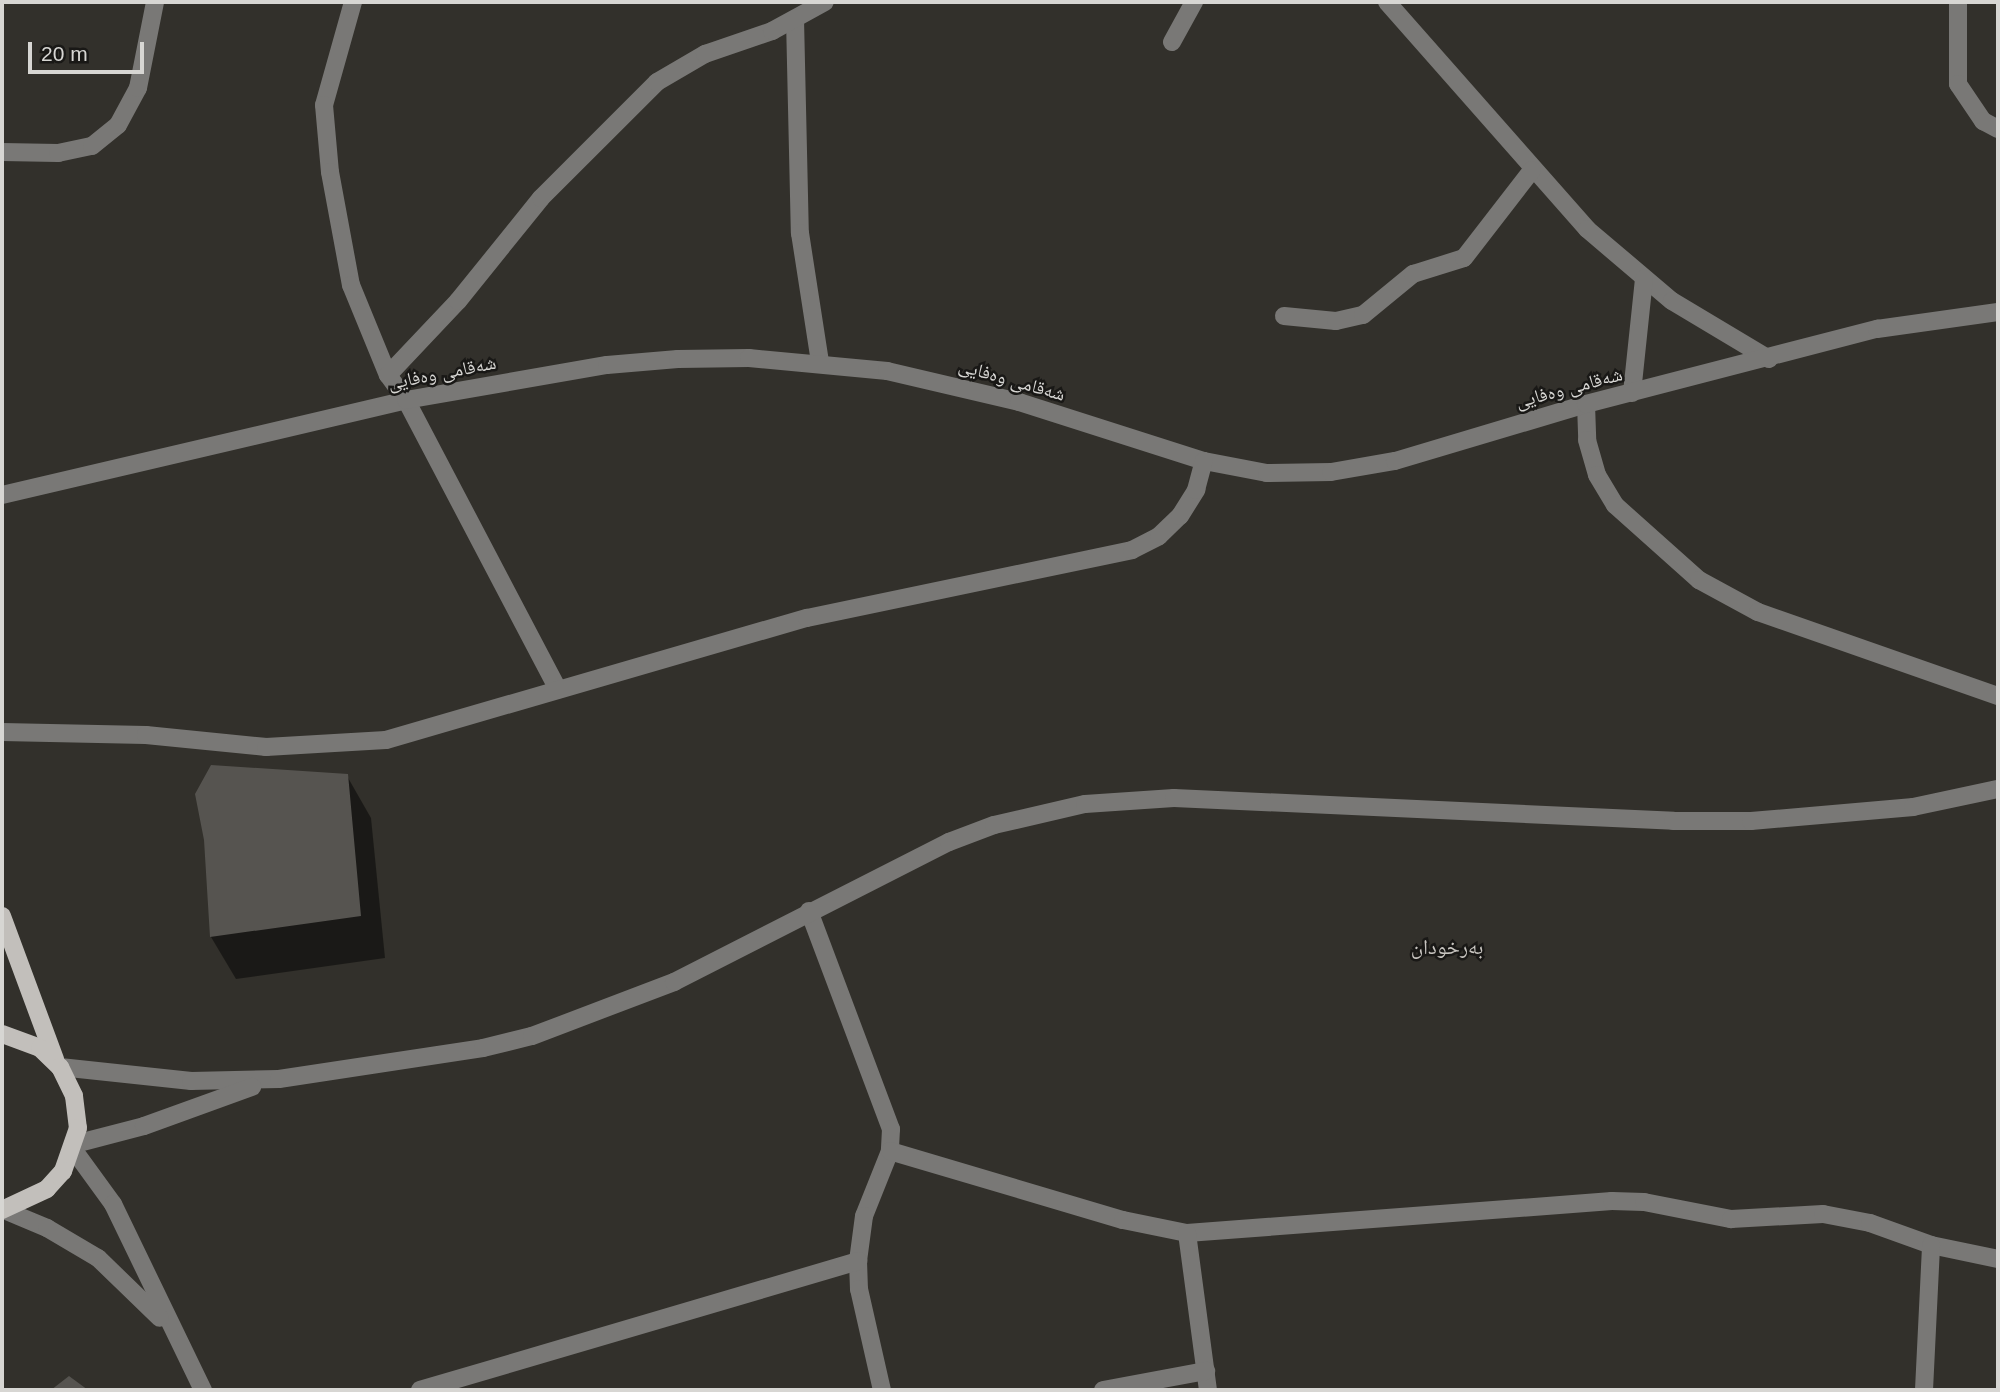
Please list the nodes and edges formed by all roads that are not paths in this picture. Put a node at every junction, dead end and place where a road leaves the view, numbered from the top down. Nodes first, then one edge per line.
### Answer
1 (155, 2) edge
2 (353, 2) edge
3 (825, 2) edge
4 (1194, 2) edge
5 (1387, 2) edge
6 (1958, 2) edge
7 (795, 19) junction
8 (1172, 42) dead end
9 (1998, 129) edge
10 (2, 152) edge
11 (1532, 170) junction
12 (1644, 279) junction
13 (1998, 312) edge
14 (1284, 316) dead end
15 (1769, 359) junction
16 (820, 362) junction
17 (388, 374) junction
18 (1632, 393) junction
19 (406, 400) junction
20 (1586, 404) junction
21 (1204, 461) junction
22 (2, 495) edge
23 (558, 689) junction
24 (1998, 696) edge
25 (2, 732) edge
26 (1998, 789) edge
27 (809, 911) junction
28 (2, 916) edge
29 (2, 1034) edge
30 (58, 1065) junction
31 (279, 1079) junction
32 (74, 1147) junction
33 (890, 1151) junction
34 (3, 1211) edge
35 (1187, 1233) junction
36 (1931, 1245) junction
37 (1998, 1259) edge
38 (858, 1261) junction
39 (170, 1329) junction
40 (1206, 1371) junction
41 (203, 1390) edge
42 (420, 1390) edge
43 (882, 1390) edge
44 (1103, 1390) edge
45 (1208, 1390) edge
46 (1924, 1390) edge

1 - 10 street
2 - 17 street
3 - 7 street
4 - 8 street
5 - 11 street
6 - 9 street
7 - 16 street
7 - 17 street
11 - 12 street
11 - 14 street
12 - 15 street
12 - 18 street
13 - 15 street, شەقامی وەفایی
15 - 18 street, شەقامی وەفایی
16 - 19 street, شەقامی وەفایی
16 - 21 street, شەقامی وەفایی
17 - 19 street
18 - 20 street, شەقامی وەفایی
19 - 22 street, شەقامی وەفایی
19 - 23 street
20 - 21 street, شەقامی وەفایی
20 - 24 street
21 - 23 street
23 - 25 street
26 - 27 street
27 - 31 street
27 - 33 street
28 - 30 main road
29 - 30 main road
30 - 31 street
30 - 32 main road
31 - 32 street
32 - 34 main road
32 - 39 street
33 - 35 street
33 - 38 street
34 - 39 street
35 - 36 street
35 - 40 street
36 - 37 street
36 - 46 street
38 - 42 street
38 - 43 street
39 - 41 street
40 - 44 street
40 - 45 street

